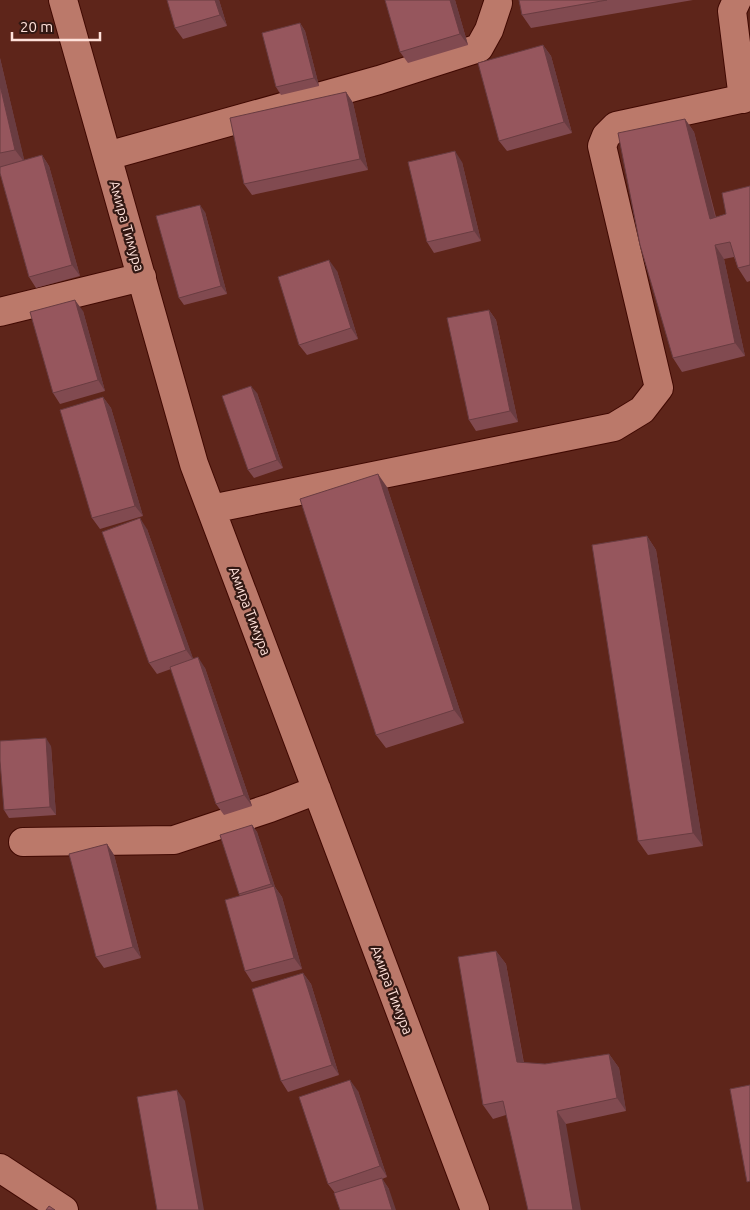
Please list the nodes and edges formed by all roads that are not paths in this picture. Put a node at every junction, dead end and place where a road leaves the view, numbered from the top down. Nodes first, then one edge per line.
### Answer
1 (63, 0) edge
2 (737, 0) edge
3 (498, 3) dead end
4 (746, 98) edge
5 (107, 156) junction
6 (142, 277) junction
7 (0, 312) edge
8 (211, 509) junction
9 (317, 790) junction
10 (23, 842) dead end
11 (0, 1168) edge
12 (64, 1210) edge
13 (475, 1210) edge

1 - 5 street, Амира Тимура
2 - 4 street
3 - 5 street
4 - 8 street
5 - 6 street, Амира Тимура
6 - 7 street
6 - 8 street, Амира Тимура
8 - 9 street, Амира Тимура
9 - 10 street
9 - 13 street, Амира Тимура
11 - 12 street

